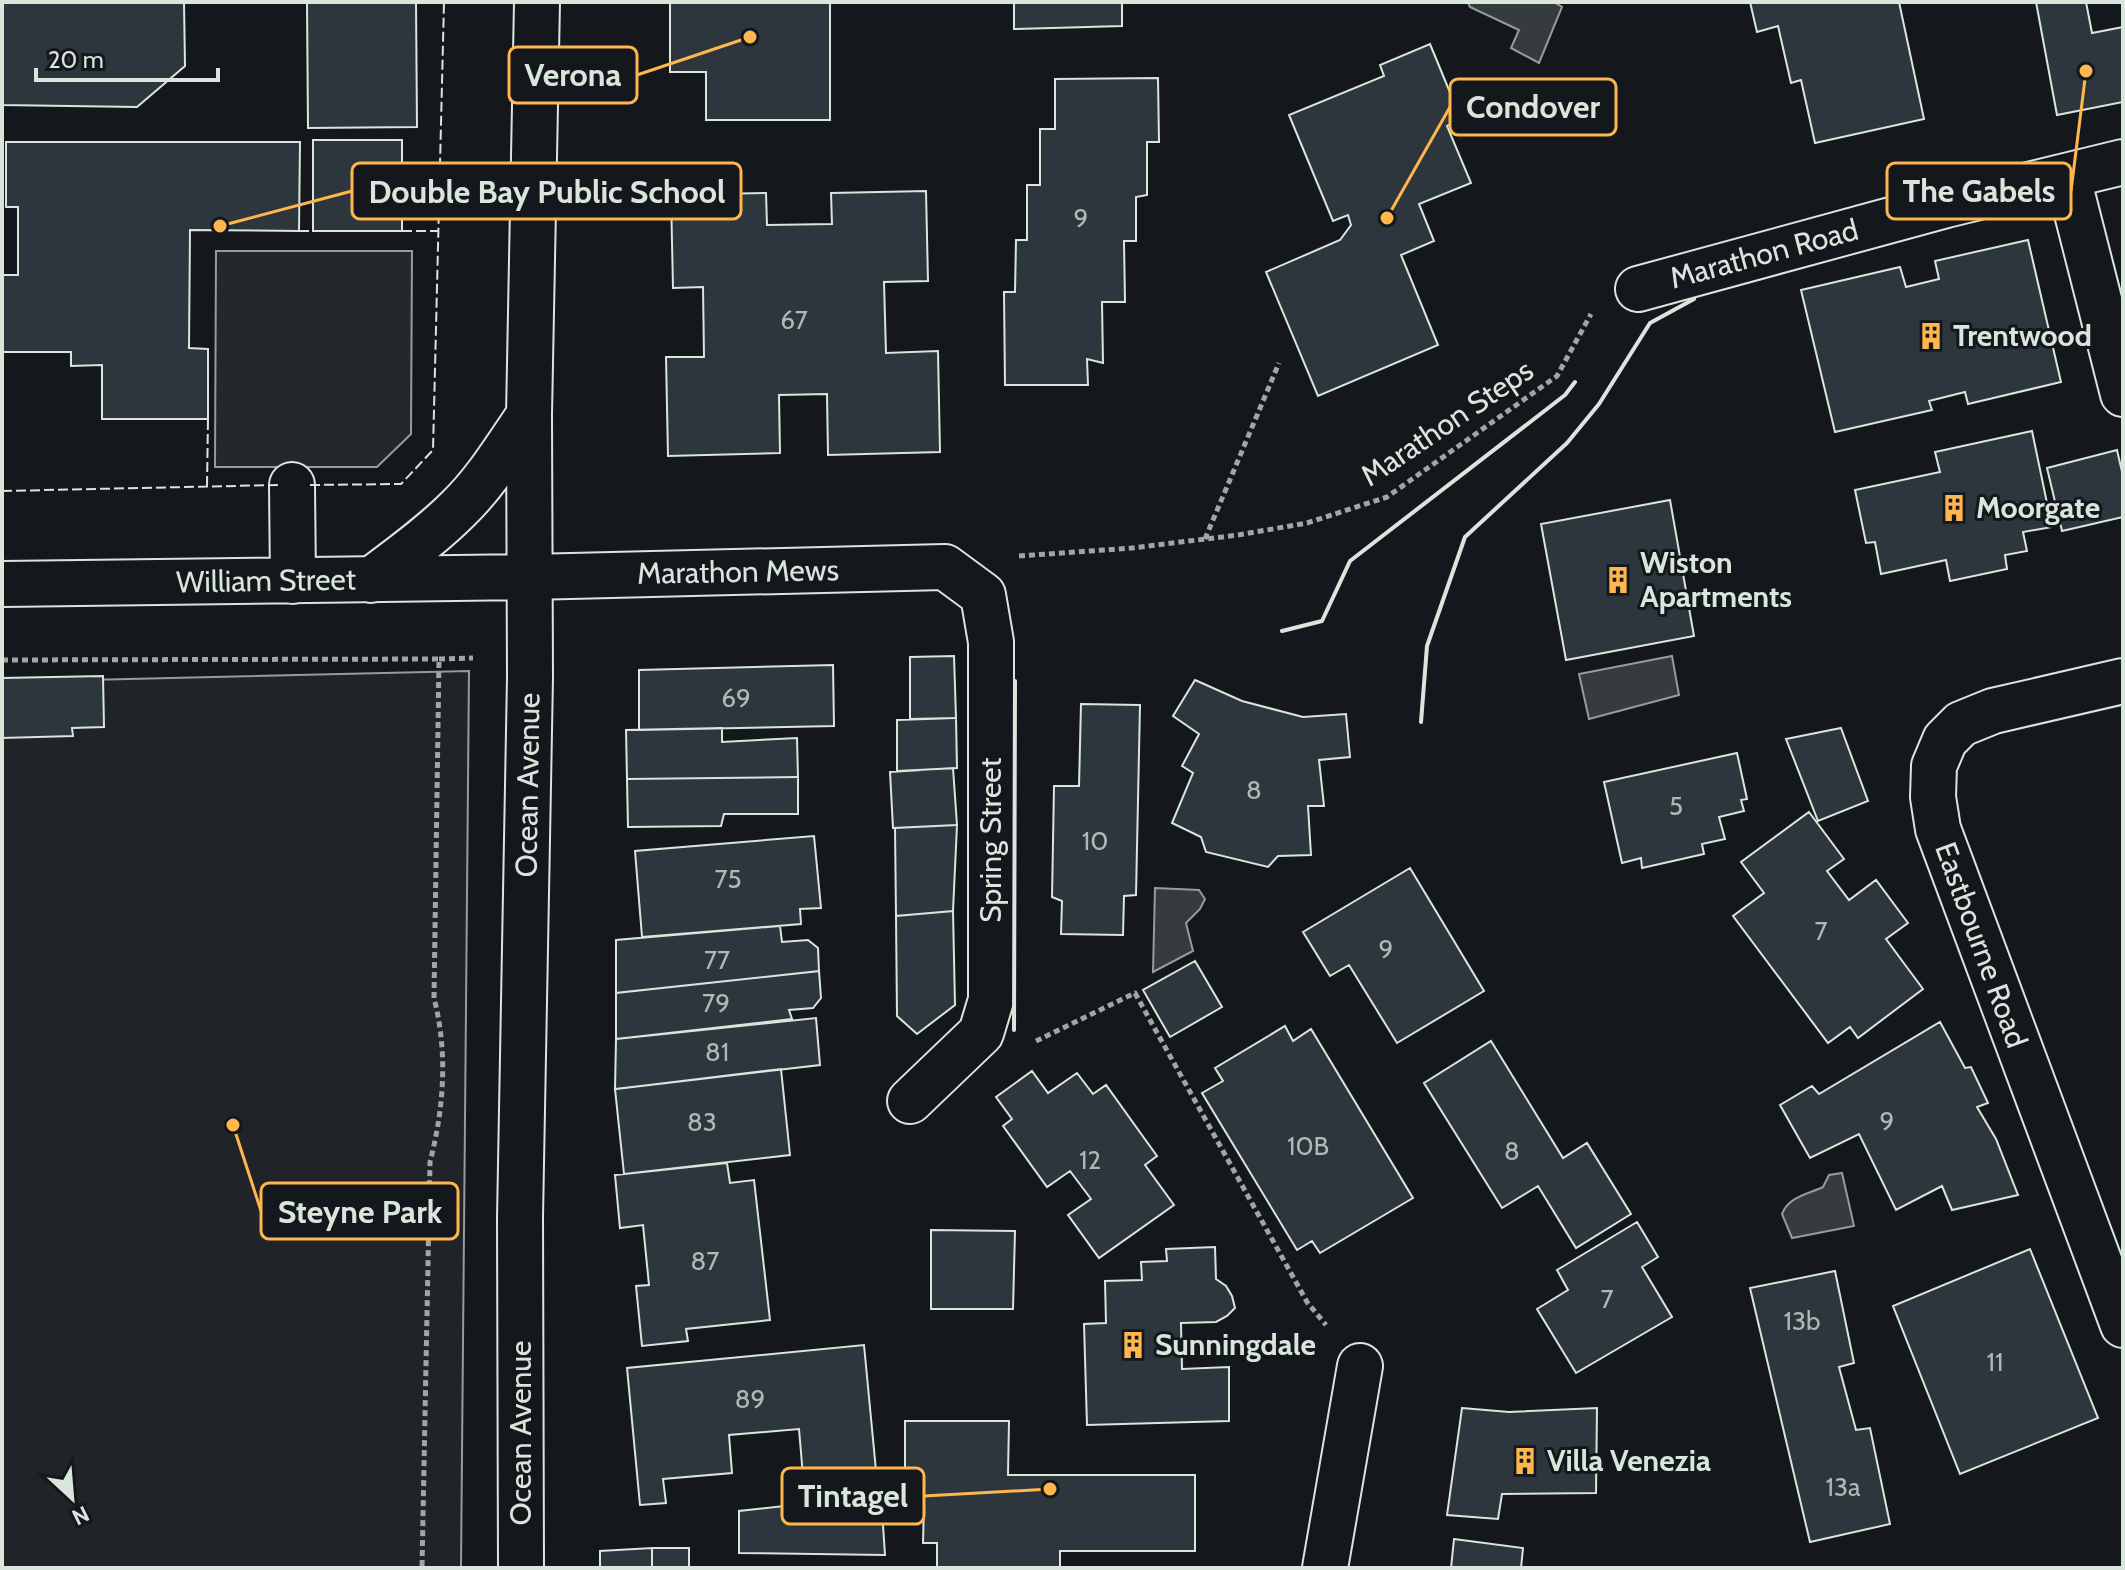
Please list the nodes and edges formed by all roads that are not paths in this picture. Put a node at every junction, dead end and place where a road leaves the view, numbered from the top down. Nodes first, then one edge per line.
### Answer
1 (537, 2) edge
2 (2123, 162) edge
3 (2068, 178) junction
4 (1638, 289) dead end
5 (2123, 394) edge
6 (529, 415) junction
7 (292, 485) dead end
8 (945, 567) joint
9 (530, 577) junction
10 (371, 580) junction
11 (293, 581) junction
12 (2, 584) edge
13 (2123, 681) edge
14 (910, 1101) dead end
15 (2123, 1325) edge
16 (1360, 1366) road end
17 (521, 1568) edge
18 (1325, 1568) edge

1 - 6 street, Ocean Avenue
2 - 3 street, Marathon Road
3 - 4 street, Marathon Road
3 - 5 street
6 - 9 street, Ocean Avenue
6 - 10 street
7 - 11 street
8 - 9 street, Marathon Mews
8 - 14 street, Spring Street
9 - 10 street, William Street
9 - 17 street, Ocean Avenue
10 - 11 street, William Street
11 - 12 street, William Street
13 - 15 street, Eastbourne Road
16 - 18 street

